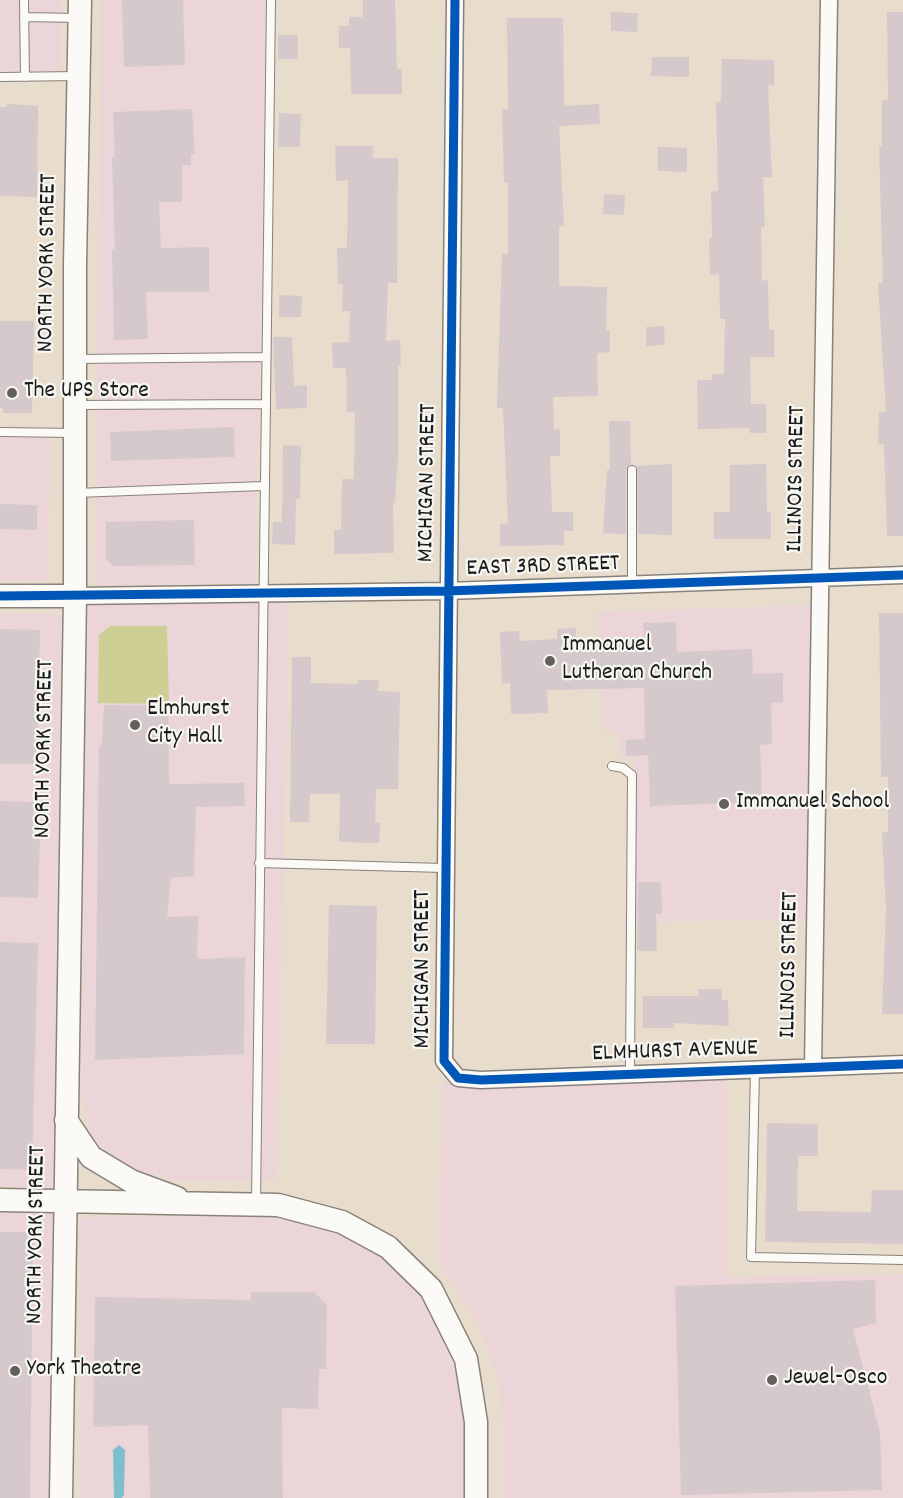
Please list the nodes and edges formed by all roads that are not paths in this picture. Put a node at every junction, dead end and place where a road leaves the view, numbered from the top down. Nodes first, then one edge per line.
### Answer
1 (24, 0) edge
2 (271, 0) edge
3 (455, 0) edge
4 (829, 0) edge
5 (80, 9) edge
6 (24, 17) junction
7 (79, 76) junction
8 (0, 77) edge
9 (25, 77) junction
10 (266, 357) junction
11 (75, 358) junction
12 (265, 404) junction
13 (75, 405) junction
14 (0, 432) edge
15 (75, 433) junction
16 (632, 470) dead end
17 (263, 486) junction
18 (75, 493) junction
19 (903, 575) edge
20 (820, 578) junction
21 (632, 584) junction
22 (447, 591) junction
23 (262, 593) junction
24 (0, 596) edge
25 (75, 596) junction
26 (612, 766) dead end
27 (259, 862) junction
28 (444, 868) junction
29 (903, 1064) edge
30 (813, 1067) junction
31 (755, 1069) junction
32 (451, 1073) joint
33 (630, 1074) junction
34 (66, 1120) junction
35 (0, 1200) edge
36 (65, 1202) junction
37 (192, 1204) junction
38 (256, 1204) junction
39 (903, 1260) edge
40 (61, 1498) edge
41 (476, 1498) edge

1 - 6 lane
2 - 10 lane
3 - 22 street, MICHIGAN STREET
4 - 20 street, ILLINOIS STREET
5 - 6 lane
5 - 7 main road, NORTH YORK STREET
6 - 9 lane
7 - 9 lane
7 - 11 main road, NORTH YORK STREET
8 - 9 lane
10 - 11 lane
10 - 12 lane
11 - 13 main road, NORTH YORK STREET
12 - 13 lane
12 - 17 lane
13 - 15 main road, NORTH YORK STREET
14 - 15 lane
15 - 18 main road, NORTH YORK STREET
16 - 21 lane
17 - 18 lane
17 - 23 lane
18 - 25 main road, NORTH YORK STREET
19 - 20 street, EAST 3RD STREET
20 - 21 street, EAST 3RD STREET
20 - 30 street, ILLINOIS STREET
21 - 22 street, EAST 3RD STREET
22 - 23 street, EAST 3RD STREET
22 - 28 street, MICHIGAN STREET
23 - 25 street, EAST 3RD STREET
23 - 27 lane
24 - 25 main road
25 - 34 main road, NORTH YORK STREET
26 - 33 lane
27 - 28 lane
27 - 38 lane
28 - 32 street, MICHIGAN STREET
29 - 30 street, ELMHURST AVENUE
30 - 31 street, ELMHURST AVENUE
31 - 33 street, ELMHURST AVENUE
31 - 39 lane
32 - 33 street, ELMHURST AVENUE
34 - 36 main road, NORTH YORK STREET
34 - 37 main road
35 - 36 main road
36 - 37 main road
36 - 40 main road, NORTH YORK STREET
37 - 38 main road
38 - 41 main road

